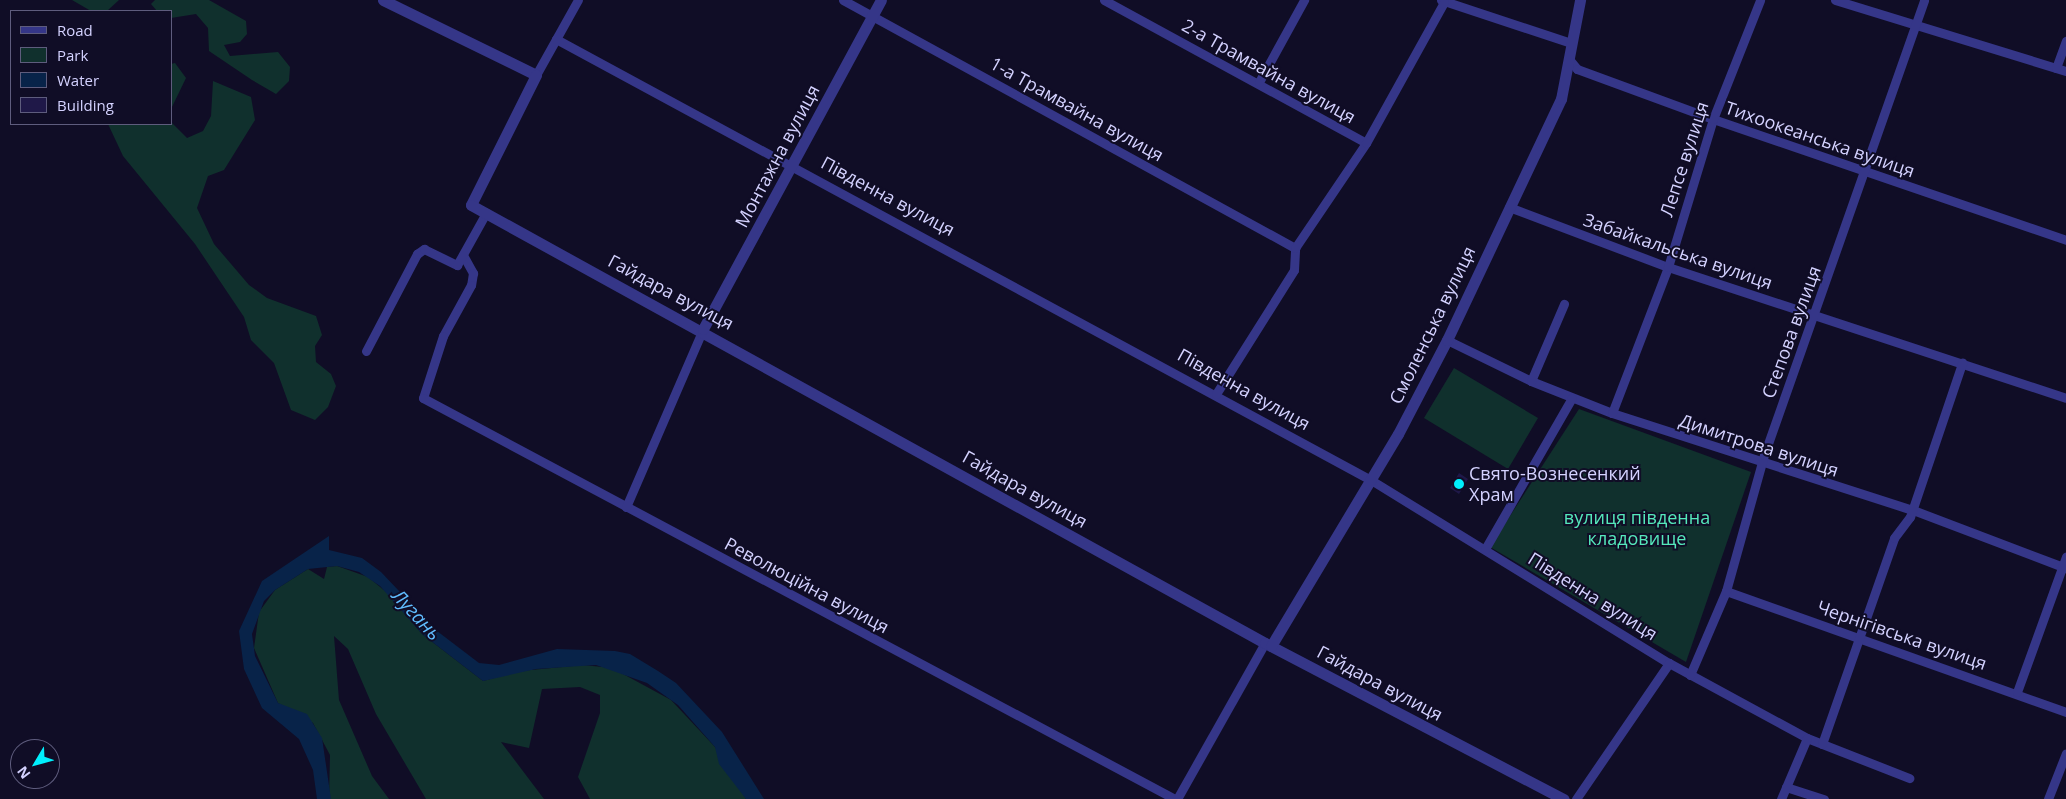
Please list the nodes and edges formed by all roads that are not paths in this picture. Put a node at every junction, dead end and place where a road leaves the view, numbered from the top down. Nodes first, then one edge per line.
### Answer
1 (383, 0) edge
2 (578, 0) edge
3 (843, 0) edge
4 (881, 0) edge
5 (1105, 0) edge
6 (1304, 0) edge
7 (1580, 0) edge
8 (1760, 0) edge
9 (1835, 0) edge
10 (1924, 0) edge
11 (1442, 1) edge
12 (873, 15) junction
13 (1915, 26) junction
14 (556, 40) junction
15 (2066, 41) edge
16 (1571, 43) junction
17 (1569, 59) junction
18 (2056, 68) junction
19 (2066, 71) edge
20 (536, 75) junction
21 (1259, 82) junction
22 (1713, 119) junction
23 (1366, 143) junction
24 (792, 165) junction
25 (1864, 172) junction
26 (1509, 207) junction
27 (486, 213) junction
28 (2066, 240) edge
29 (1295, 248) junction
30 (463, 255) junction
31 (1668, 267) junction
32 (1564, 304) dead end
33 (1816, 315) junction
34 (703, 329) junction
35 (1447, 340) junction
36 (366, 351) dead end
37 (1962, 363) junction
38 (1531, 381) junction
39 (1216, 394) junction
40 (1572, 398) junction
41 (2066, 398) edge
42 (1612, 413) junction
43 (1763, 466) junction
44 (1371, 480) junction
45 (626, 507) junction
46 (1913, 510) junction
47 (1485, 549) junction
48 (2066, 557) edge
49 (2064, 568) edge
50 (1726, 591) junction
51 (1860, 638) junction
52 (1268, 644) junction
53 (1669, 664) junction
54 (1690, 675) junction
55 (2017, 692) junction
56 (2066, 712) edge
57 (1807, 738) junction
58 (1822, 744) junction
59 (2066, 753) edge
60 (1909, 778) dead end
61 (1786, 787) junction
62 (1163, 796) edge
63 (1176, 799) edge
64 (1564, 799) edge
65 (1576, 799) edge
66 (1781, 799) edge
67 (1824, 799) edge
68 (2048, 799) edge

1 - 20 street
2 - 14 street
3 - 12 street, 1-а Трамвайна вулиця
4 - 12 street, Монтажна вулиця
5 - 21 street, 2-а Трамвайна вулиця
6 - 21 street
7 - 16 street, Смоленська вулиця
8 - 22 street, Лепсе вулиця
9 - 13 street
10 - 13 street, Степова вулиця
11 - 16 street
11 - 23 street
12 - 24 street, Монтажна вулиця
12 - 29 street, 1-а Трамвайна вулиця
13 - 18 street
13 - 25 street, Степова вулиця
14 - 20 street
14 - 24 street, Південна вулиця
15 - 18 street
16 - 17 street, Смоленська вулиця
17 - 22 street, Тихоокеанська вулиця
17 - 26 street, Смоленська вулиця
18 - 19 street
20 - 27 street, Гайдара вулиця
21 - 23 street, 2-а Трамвайна вулиця
22 - 25 street, Тихоокеанська вулиця
22 - 31 street, Лепсе вулиця
23 - 29 street
24 - 34 street, Монтажна вулиця
24 - 39 street, Південна вулиця
25 - 28 street, Тихоокеанська вулиця
25 - 33 street, Степова вулиця
26 - 31 street, Забайкальська вулиця
26 - 35 street, Смоленська вулиця
27 - 30 street
27 - 34 street, Гайдара вулиця
29 - 39 street
30 - 36 street
30 - 45 street, Революційна вулиця
31 - 33 street, Забайкальська вулиця
31 - 42 street, Лепсе вулиця
32 - 38 street
33 - 37 street, Забайкальська вулиця
33 - 43 street, Степова вулиця
34 - 45 street
34 - 52 street, Гайдара вулиця
35 - 38 street, Димитрова вулиця
35 - 44 street, Смоленська вулиця
37 - 41 street, Забайкальська вулиця
37 - 46 street
38 - 40 street, Димитрова вулиця
39 - 44 street, Південна вулиця
40 - 42 street, Димитрова вулиця
40 - 47 street
42 - 43 street, Димитрова вулиця
43 - 46 street, Димитрова вулиця
43 - 50 street, Степова вулиця
44 - 47 street, Південна вулиця
44 - 52 street, Смоленська вулиця
45 - 62 street, Революційна вулиця
46 - 49 street, Димитрова вулиця
46 - 51 street
47 - 53 street, Південна вулиця
48 - 49 street
49 - 55 street
50 - 51 street, Чернігівська вулиця
50 - 54 street, Степова вулиця
51 - 55 street, Чернігівська вулиця
51 - 58 street
52 - 63 street
52 - 64 street, Гайдара вулиця
53 - 54 street, Південна вулиця
53 - 65 street
54 - 57 street, Південна вулиця
55 - 56 street, Чернігівська вулиця
57 - 58 street, Південна вулиця
57 - 61 street
58 - 60 street, Південна вулиця
59 - 68 street
61 - 66 street
61 - 67 street
62 - 63 street, Революційна вулиця

